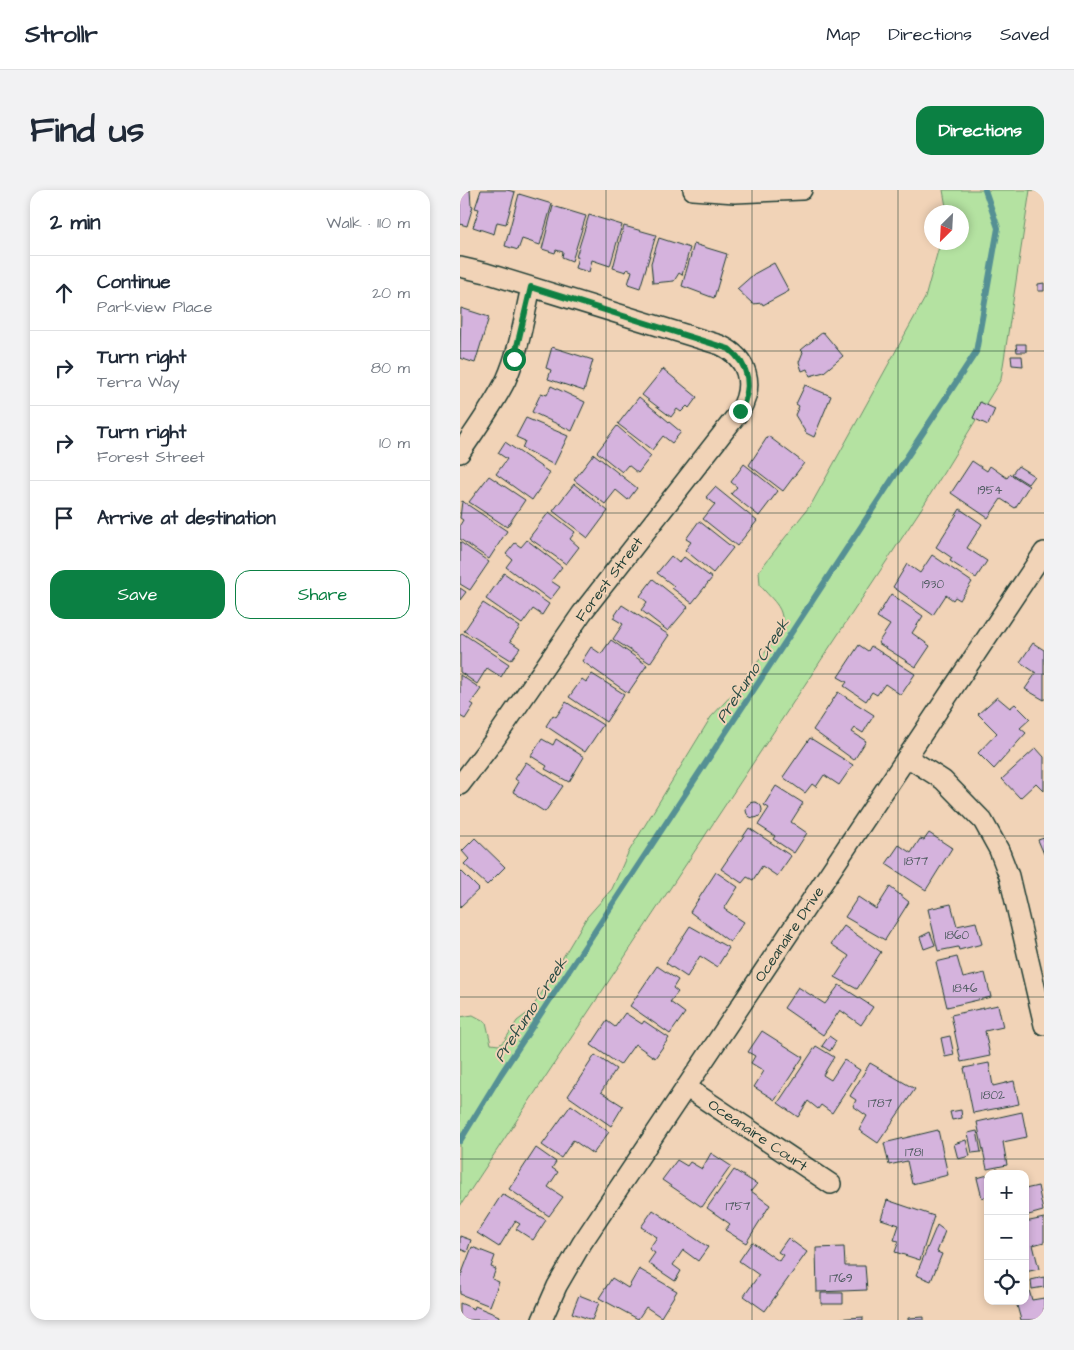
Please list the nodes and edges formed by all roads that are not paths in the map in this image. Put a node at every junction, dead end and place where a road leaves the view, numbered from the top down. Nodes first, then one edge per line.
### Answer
1 (693, 190) edge
2 (802, 190) edge
3 (460, 268) edge
4 (531, 287) junction
5 (460, 453) edge
6 (1044, 552) edge
7 (907, 757) junction
8 (460, 785) edge
9 (1044, 1026) edge
10 (686, 1087) junction
11 (831, 1184) dead end
12 (542, 1320) edge

1 - 2 street
3 - 4 street
4 - 5 street
4 - 8 street, Forest Street
6 - 7 street, Oceanaire Drive
7 - 9 street
7 - 10 street, Oceanaire Drive
10 - 11 street, Oceanaire Court
10 - 12 street, Oceanaire Drive

